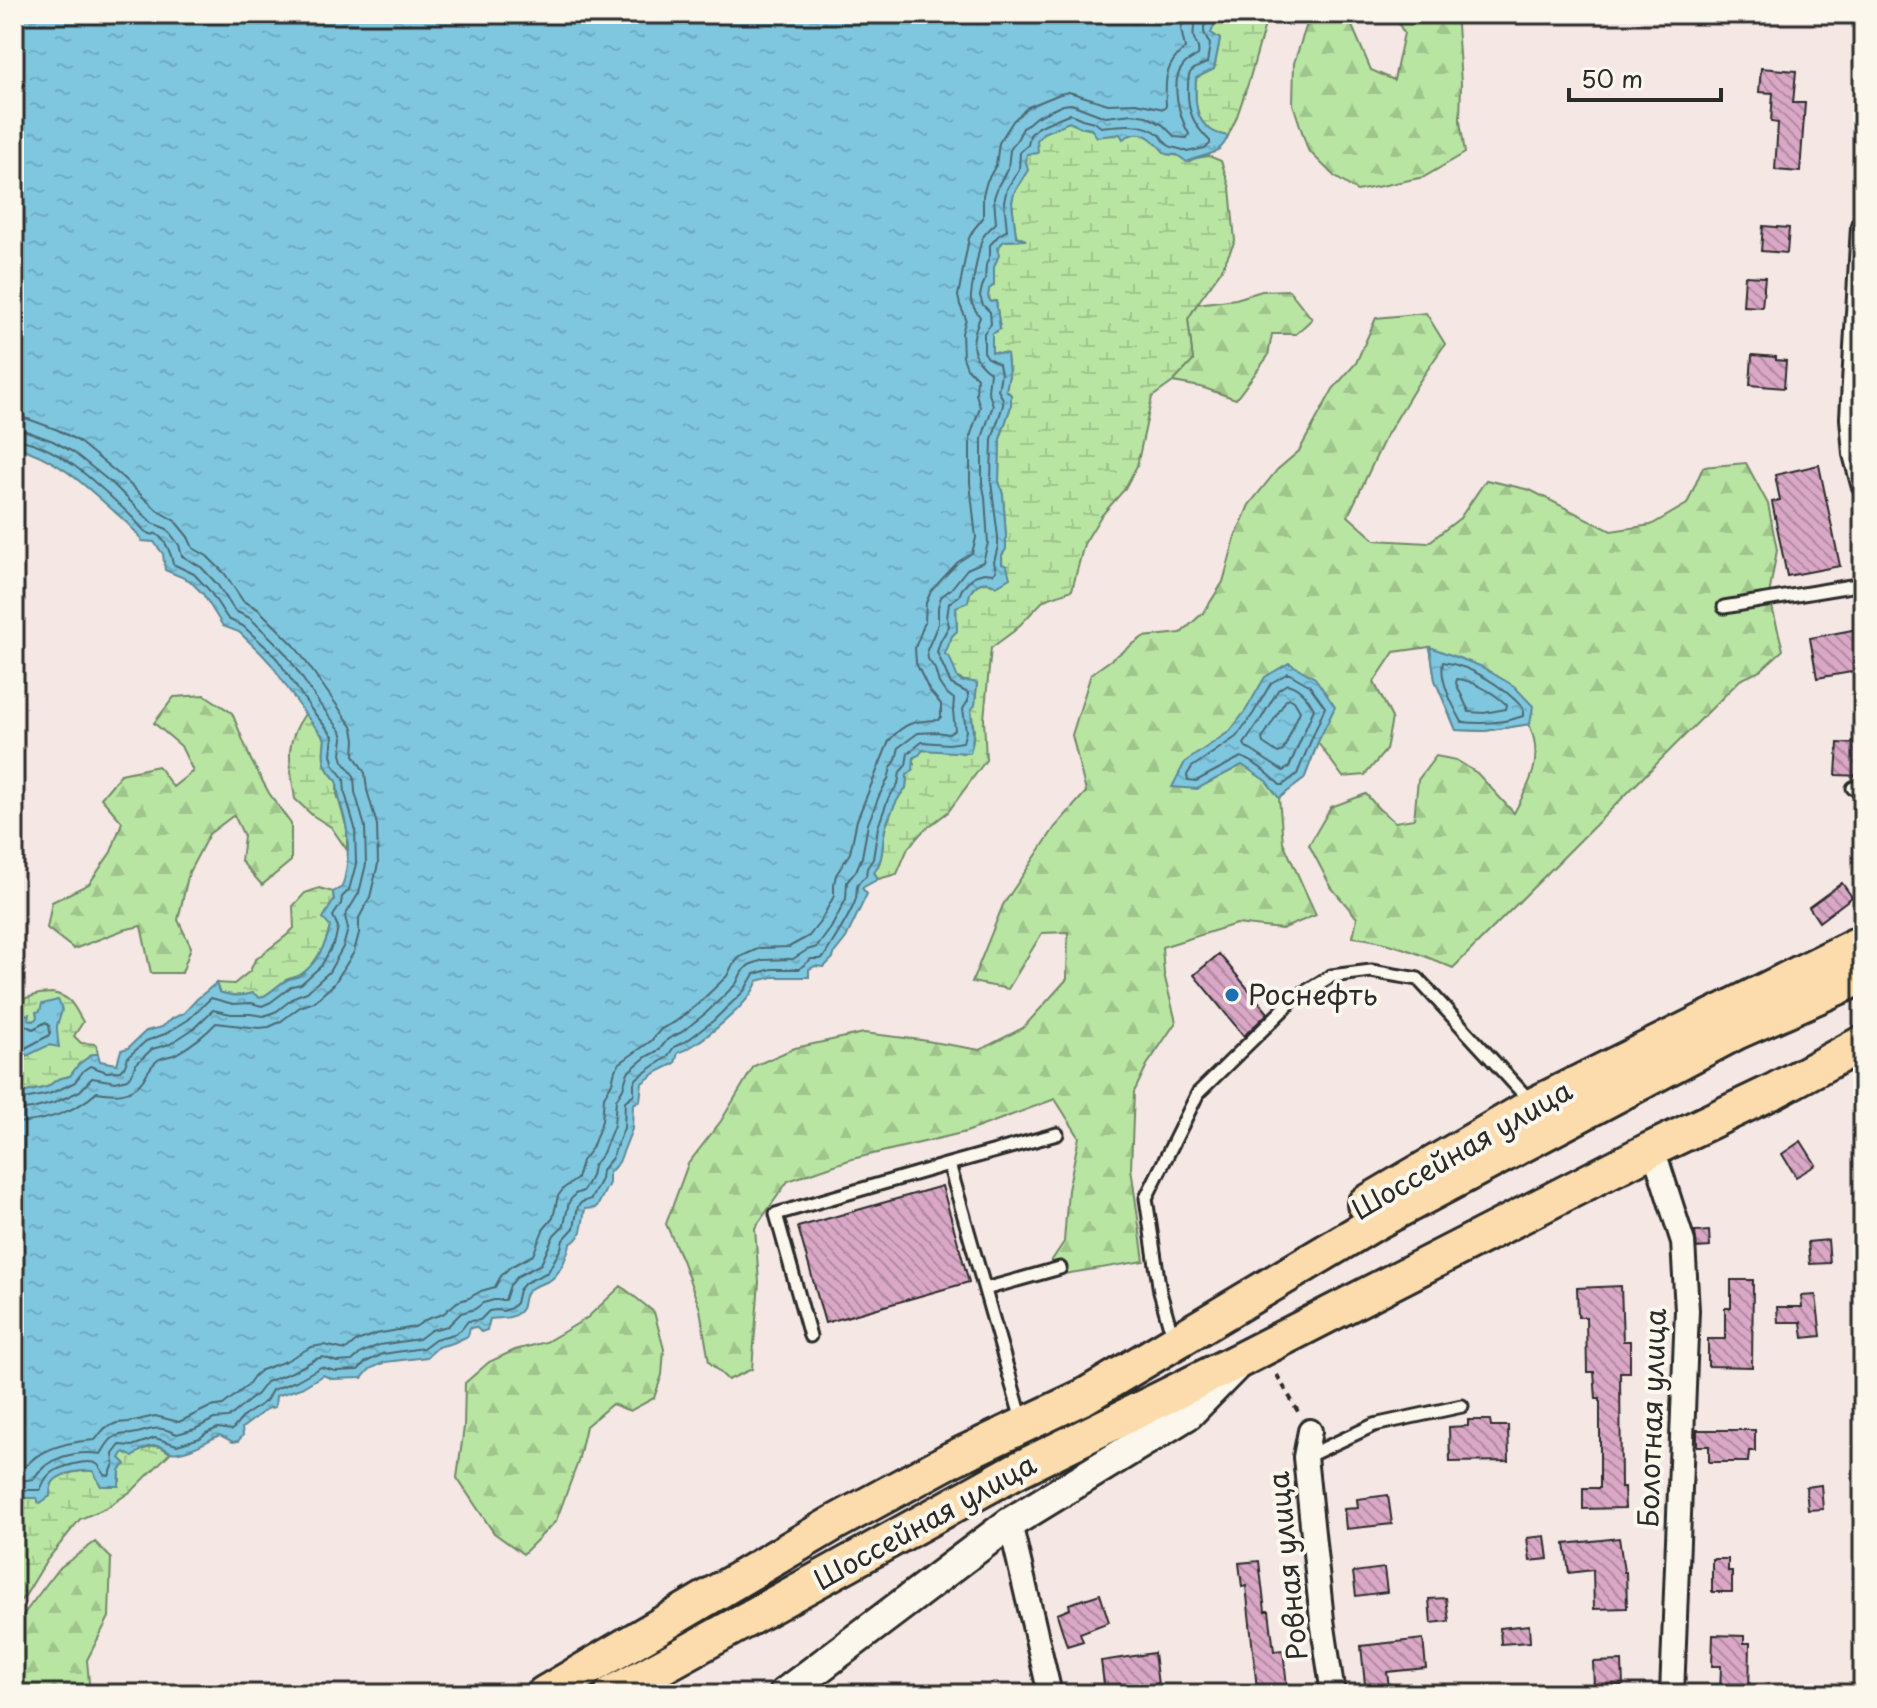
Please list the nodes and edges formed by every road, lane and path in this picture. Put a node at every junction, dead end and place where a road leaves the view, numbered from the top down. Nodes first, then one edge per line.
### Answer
1 (1863, 226) edge
2 (1863, 484) edge
3 (1863, 584) edge
4 (1724, 607) dead end
5 (1863, 942) edge
6 (1863, 976) edge
7 (1863, 1043) edge
8 (1534, 1105) junction
9 (1057, 1134) dead end
10 (1650, 1150) junction
11 (949, 1164) junction
12 (1060, 1268) dead end
13 (985, 1289) junction
14 (1169, 1324) junction
15 (810, 1336) dead end
16 (1242, 1359) junction
17 (1277, 1375) dead end
18 (1288, 1394) dead end
19 (1085, 1396) junction
20 (1462, 1406) dead end
21 (1024, 1425) junction
22 (1310, 1431) dead end
23 (1305, 1457) junction
24 (1010, 1523) junction
25 (544, 1694) edge
26 (612, 1694) edge
27 (784, 1694) edge
28 (1050, 1694) edge
29 (1333, 1694) edge
30 (1672, 1694) edge

1 - 2 street
3 - 4 lane
5 - 8 main road, Шоссейная улица
6 - 19 main road, Шоссейная улица
7 - 10 main road, Шоссейная улица
8 - 14 main road, Шоссейная улица
8 - 14 lane
9 - 11 lane
10 - 16 main road, Шоссейная улица
10 - 30 street, Болотная улица
11 - 13 lane
11 - 15 lane
12 - 13 lane
13 - 21 lane
14 - 19 main road, Шоссейная улица
16 - 24 main road, Шоссейная улица
16 - 26 main road, Шоссейная улица
17 - 18 path
19 - 21 main road, Шоссейная улица
20 - 23 lane
21 - 25 main road, Шоссейная улица
22 - 23 street, Ровная улица
23 - 29 street, Ровная улица
24 - 27 main road, Шоссейная улица
24 - 28 street

